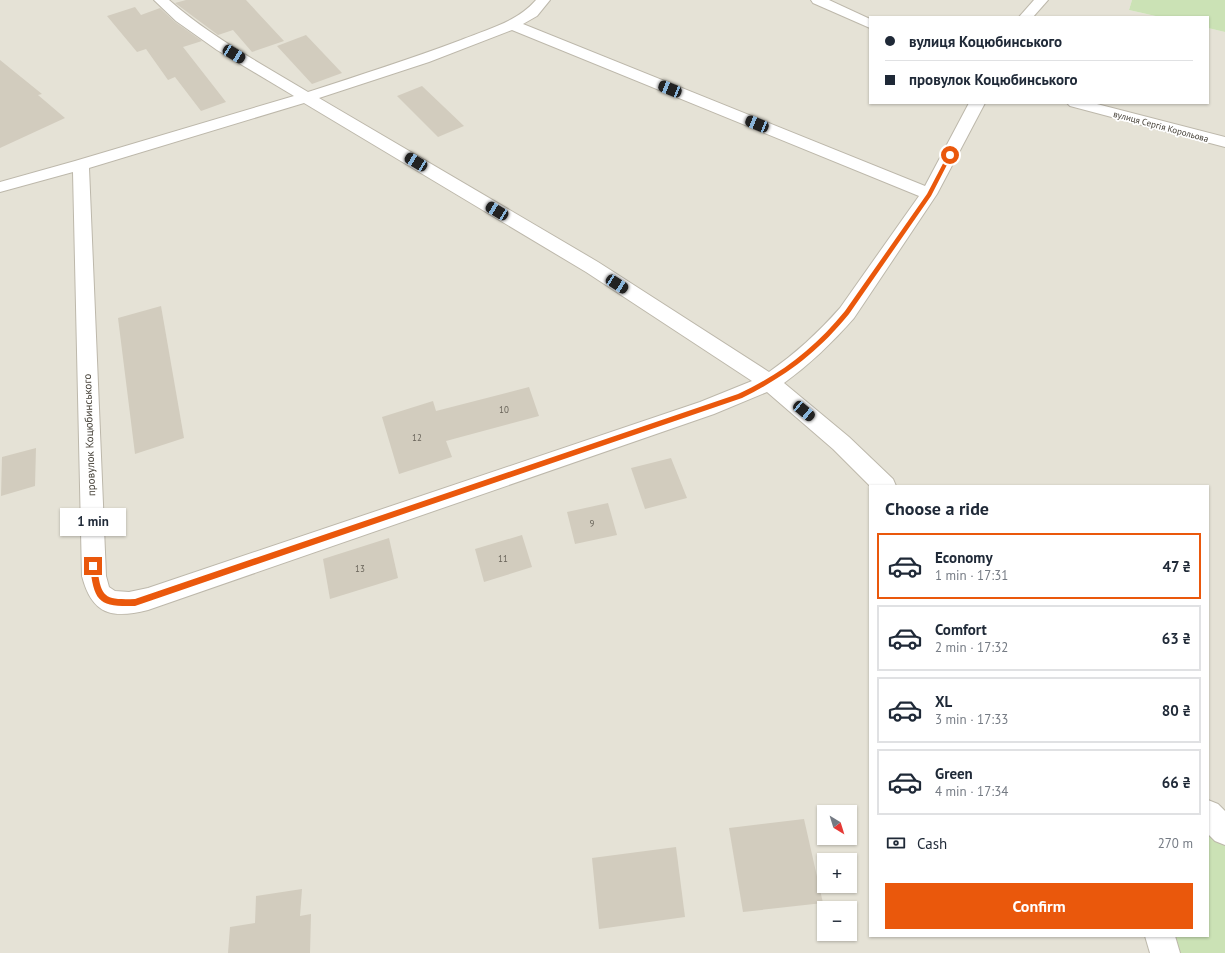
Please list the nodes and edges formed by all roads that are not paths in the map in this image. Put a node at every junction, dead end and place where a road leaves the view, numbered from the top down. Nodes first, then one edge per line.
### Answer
1 (161, 0) edge
2 (543, 0) edge
3 (818, 0) edge
4 (1041, 0) edge
5 (1027, 16) edge
6 (869, 24) edge
7 (512, 25) junction
8 (307, 97) junction
9 (976, 104) edge
10 (1079, 104) edge
11 (1225, 142) edge
12 (81, 165) junction
13 (0, 187) edge
14 (929, 194) junction
15 (769, 382) junction
16 (884, 485) edge
17 (1160, 937) edge
18 (1165, 953) edge

1 - 8 street
2 - 7 street
3 - 6 street
4 - 5 street
7 - 8 street
7 - 14 street
8 - 12 street
8 - 15 street
9 - 14 street, провулок Коцюбинського
10 - 11 street, вулиця Сергія Корольова
12 - 13 street
12 - 15 street, провулок Коцюбинського
14 - 15 street, провулок Коцюбинського
15 - 16 street
17 - 18 street

